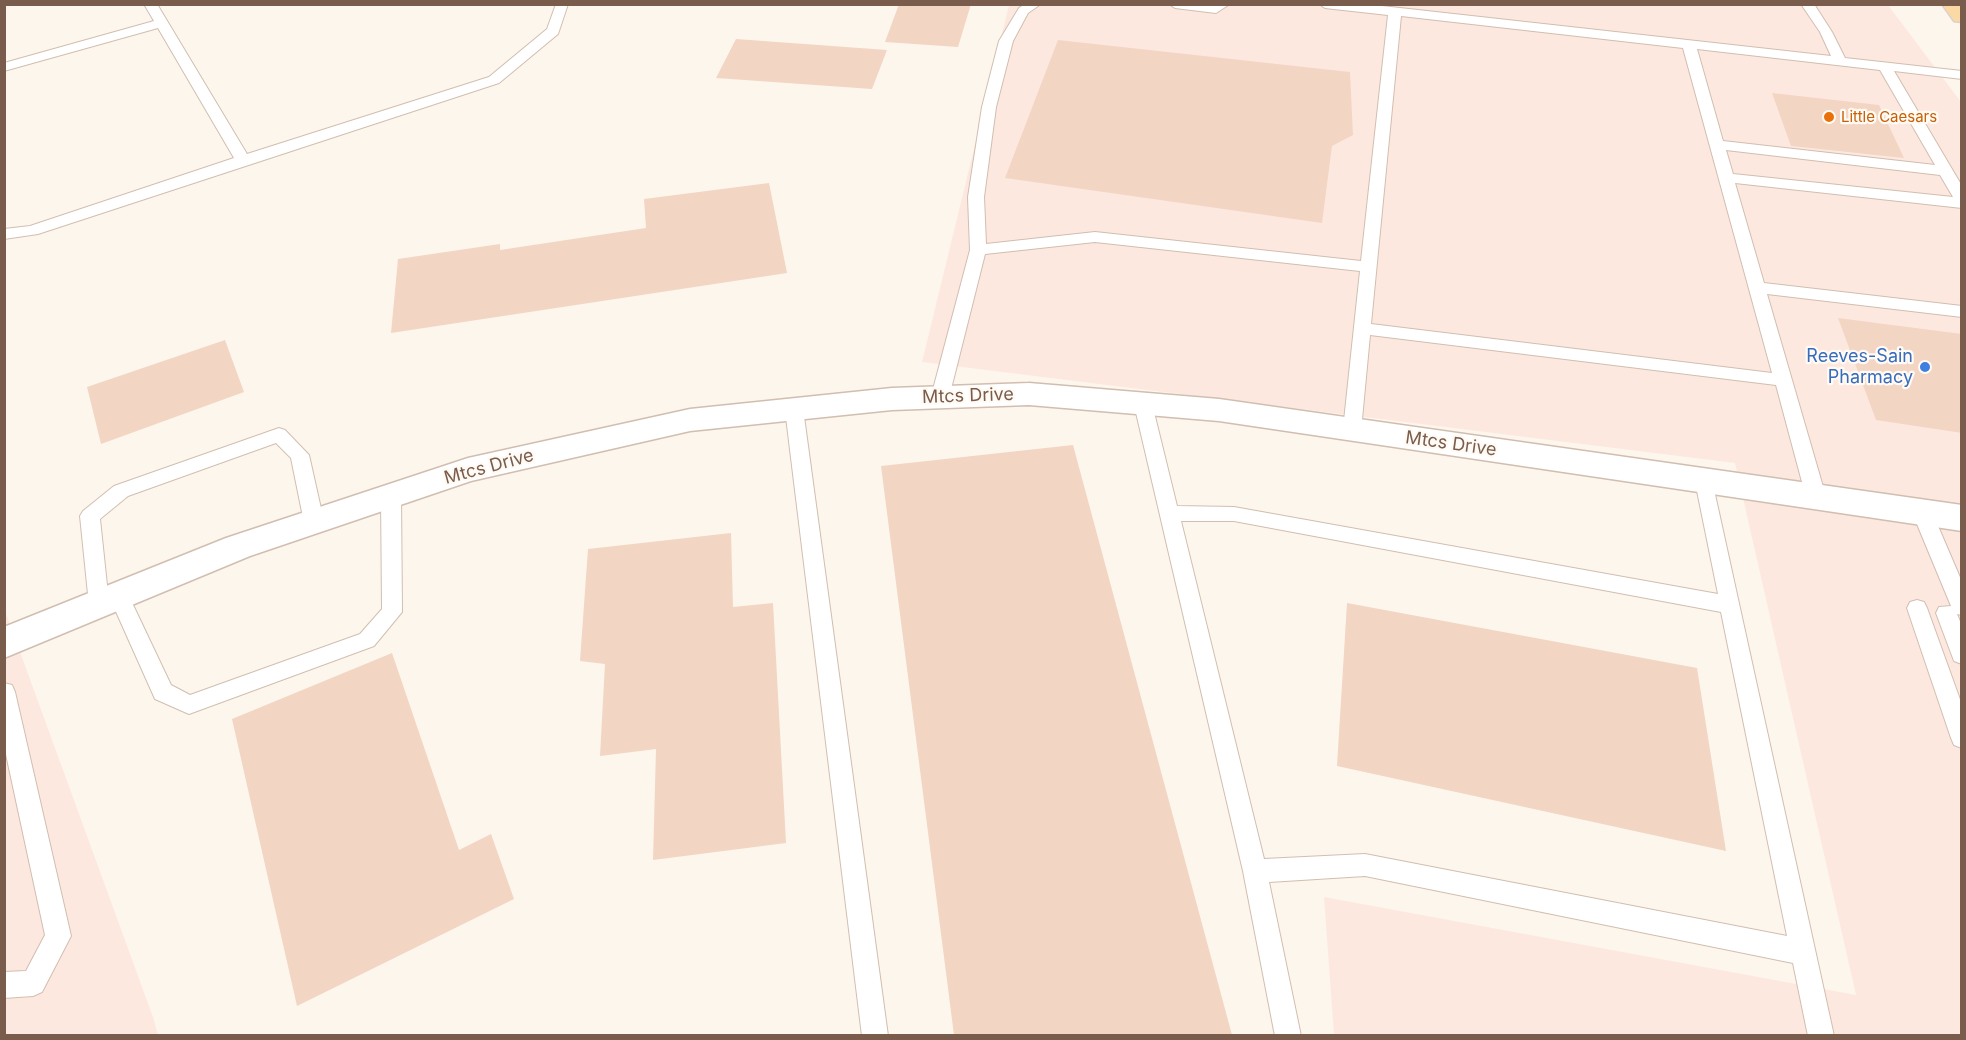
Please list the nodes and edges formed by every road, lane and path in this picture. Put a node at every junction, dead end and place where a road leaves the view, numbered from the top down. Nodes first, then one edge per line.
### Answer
1 (150, 4) edge
2 (562, 4) edge
3 (1035, 4) edge
4 (1175, 4) edge
5 (1224, 4) edge
6 (1325, 4) edge
7 (1807, 4) edge
8 (1952, 4) edge
9 (1395, 12) junction
10 (1962, 16) edge
11 (161, 23) junction
12 (1689, 45) junction
13 (1839, 62) junction
14 (4, 67) edge
15 (1885, 67) junction
16 (1962, 75) edge
17 (1717, 145) junction
18 (243, 160) junction
19 (1944, 169) junction
20 (1726, 178) junction
21 (1962, 202) edge
22 (4, 234) edge
23 (978, 250) junction
24 (1369, 267) junction
25 (1757, 287) junction
26 (1962, 312) edge
27 (1362, 328) junction
28 (1783, 380) junction
29 (940, 397) junction
30 (1143, 404) junction
31 (794, 409) junction
32 (1352, 430) junction
33 (1704, 481) junction
34 (391, 496) junction
35 (1816, 497) junction
36 (1922, 512) junction
37 (1170, 513) junction
38 (1962, 518) edge
39 (314, 522) junction
40 (109, 600) junction
41 (1730, 605) junction
42 (1917, 608) dead end
43 (1954, 610) edge
44 (4, 643) edge
45 (1962, 655) edge
46 (4, 692) edge
47 (1962, 738) edge
48 (1255, 871) junction
49 (1803, 952) junction
50 (4, 985) edge
51 (875, 1035) edge
52 (1288, 1035) edge
53 (1821, 1035) edge

1 - 11 lane
2 - 18 lane
3 - 23 lane
4 - 5 lane
6 - 9 lane
7 - 13 lane
8 - 10 main road
9 - 12 lane
9 - 24 lane
11 - 14 lane
11 - 18 lane
12 - 13 lane
12 - 17 lane
13 - 15 lane
15 - 16 lane
15 - 19 lane
17 - 19 lane
17 - 20 lane
18 - 22 lane
19 - 21 lane
20 - 21 lane
20 - 25 lane
23 - 24 lane
23 - 29 lane
24 - 27 lane
25 - 26 lane
25 - 28 lane
27 - 28 lane
27 - 32 lane
28 - 35 lane
29 - 30 street, Mtcs Drive
29 - 31 street, Mtcs Drive
30 - 32 street, Mtcs Drive
30 - 37 lane
31 - 34 street, Mtcs Drive
31 - 51 lane
32 - 33 street, Mtcs Drive
33 - 35 street, Mtcs Drive
33 - 41 lane
34 - 39 street, Mtcs Drive
34 - 40 lane
35 - 36 street, Mtcs Drive
36 - 38 street, Mtcs Drive
36 - 43 lane
37 - 41 lane
37 - 48 lane
39 - 40 street, Mtcs Drive
39 - 40 lane
40 - 44 street, Mtcs Drive
41 - 49 lane
42 - 47 lane
43 - 45 lane
46 - 50 lane
48 - 49 lane
48 - 52 lane
49 - 53 lane

